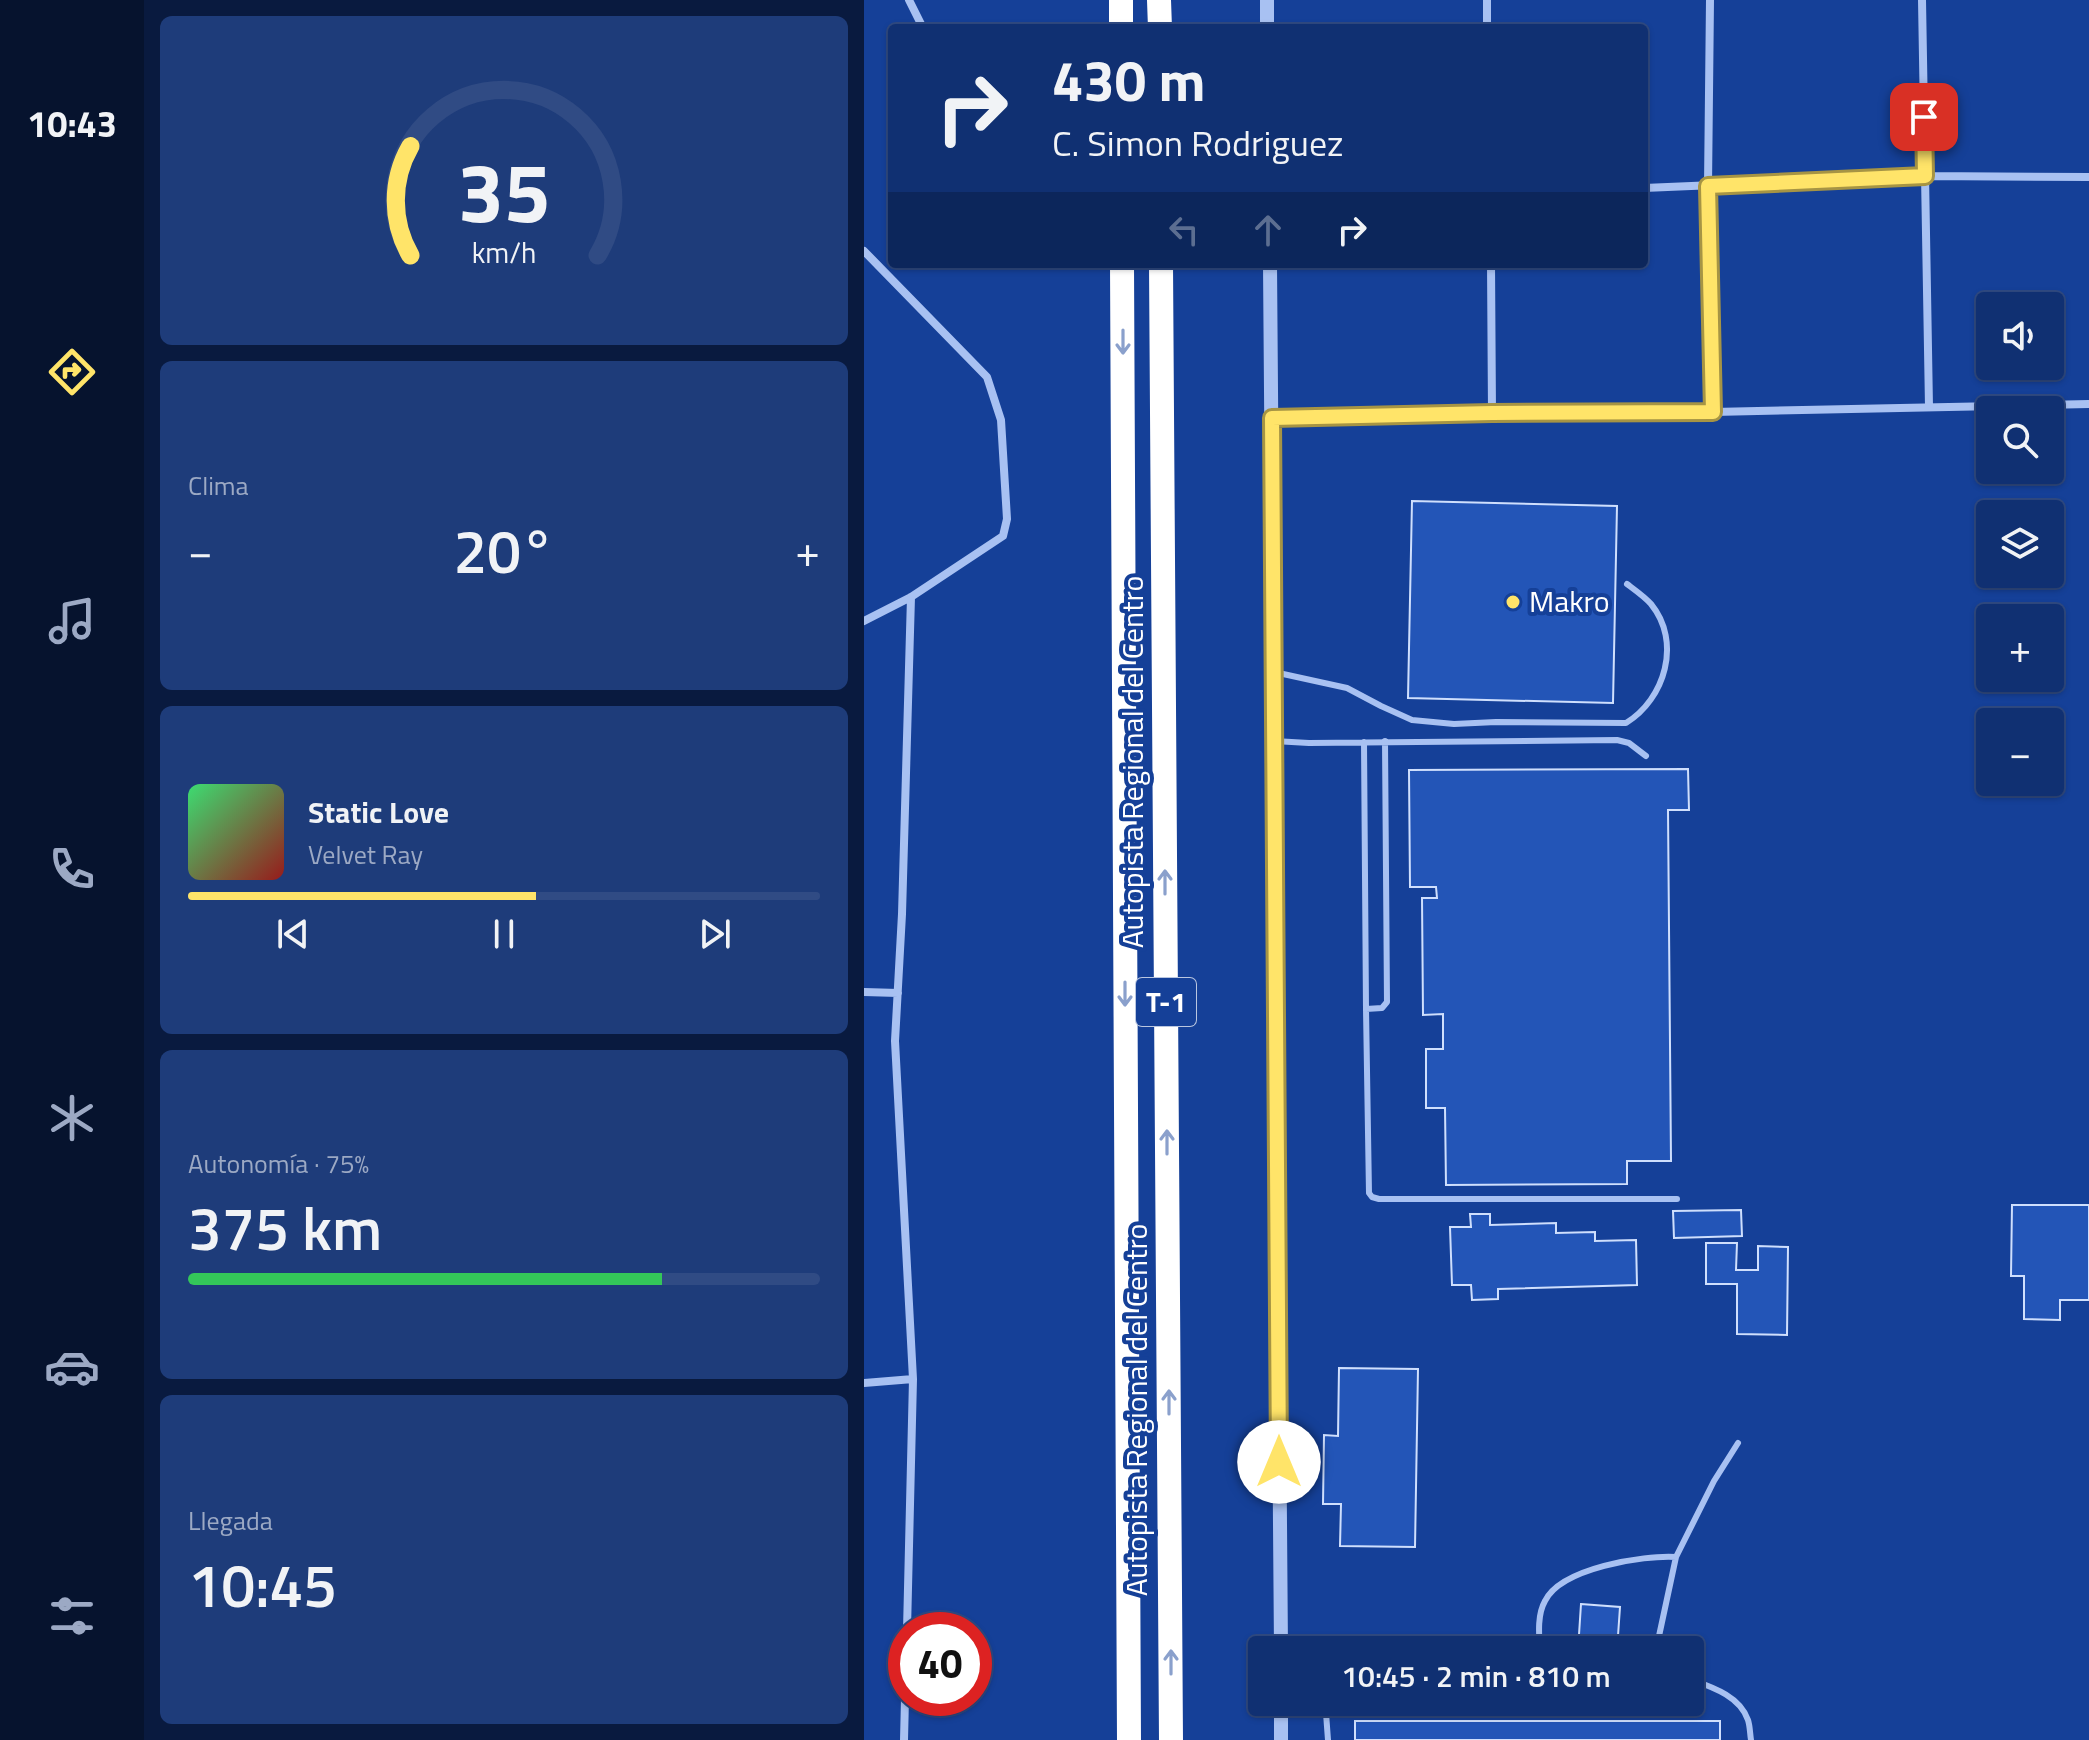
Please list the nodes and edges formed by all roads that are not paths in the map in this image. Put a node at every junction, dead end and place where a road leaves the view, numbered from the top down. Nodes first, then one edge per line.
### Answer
1 (909, 0) edge
2 (1121, 0) edge
3 (1159, 0) edge
4 (1267, 0) edge
5 (1487, 0) edge
6 (1710, 0) edge
7 (1922, 0) edge
8 (921, 24) edge
9 (1121, 24) edge
10 (1160, 24) edge
11 (1267, 24) edge
12 (1487, 24) edge
13 (1925, 176) junction
14 (2089, 177) edge
15 (1708, 186) junction
16 (1648, 188) edge
17 (864, 251) edge
18 (1122, 268) edge
19 (1161, 268) edge
20 (1270, 268) edge
21 (1491, 268) edge
22 (2089, 404) edge
23 (1929, 407) junction
24 (1713, 412) junction
25 (1492, 413) junction
26 (1272, 418) junction
27 (1627, 584) dead end
28 (911, 597) junction
29 (864, 621) edge
30 (1274, 672) junction
31 (1274, 741) junction
32 (1385, 741) junction
33 (1364, 742) junction
34 (1646, 756) dead end
35 (864, 992) edge
36 (898, 993) junction
37 (1366, 1009) junction
38 (1677, 1199) dead end
39 (913, 1379) junction
40 (864, 1383) edge
41 (1738, 1443) dead end
42 (1676, 1557) junction
43 (907, 1612) edge
44 (1281, 1636) edge
45 (1539, 1636) edge
46 (1659, 1636) edge
47 (1704, 1684) edge
48 (905, 1716) edge
49 (1281, 1716) edge
50 (1326, 1716) edge
51 (904, 1740) edge
52 (1129, 1740) edge
53 (1171, 1740) edge
54 (1281, 1740) edge
55 (1328, 1740) edge
56 (1751, 1740) edge

1 - 8 street
2 - 9 highway
3 - 10 highway
4 - 11 street
5 - 12 street
6 - 15 street
7 - 13 street
13 - 14 street
13 - 15 street
13 - 23 street
15 - 16 street
15 - 24 street
17 - 28 street
18 -> 52 highway, Autopista Regional del Centro / T-1
53 -> 19 highway, Autopista Regional del Centro / T-1
20 - 26 street
21 - 25 street
22 - 23 street
23 - 24 street
24 - 25 street
25 - 26 street
26 - 30 street
27 - 30 lane
28 - 29 street
28 - 36 street
30 - 31 street
31 - 33 lane
31 - 44 street
32 - 33 lane
32 - 34 lane
32 - 37 lane
33 - 37 lane
35 - 36 street
36 - 39 street
37 - 38 lane
39 - 40 street
39 - 43 street
41 - 42 lane
42 - 45 lane
42 - 46 lane
47 - 56 lane
48 - 51 street
49 - 54 street
50 - 55 lane

